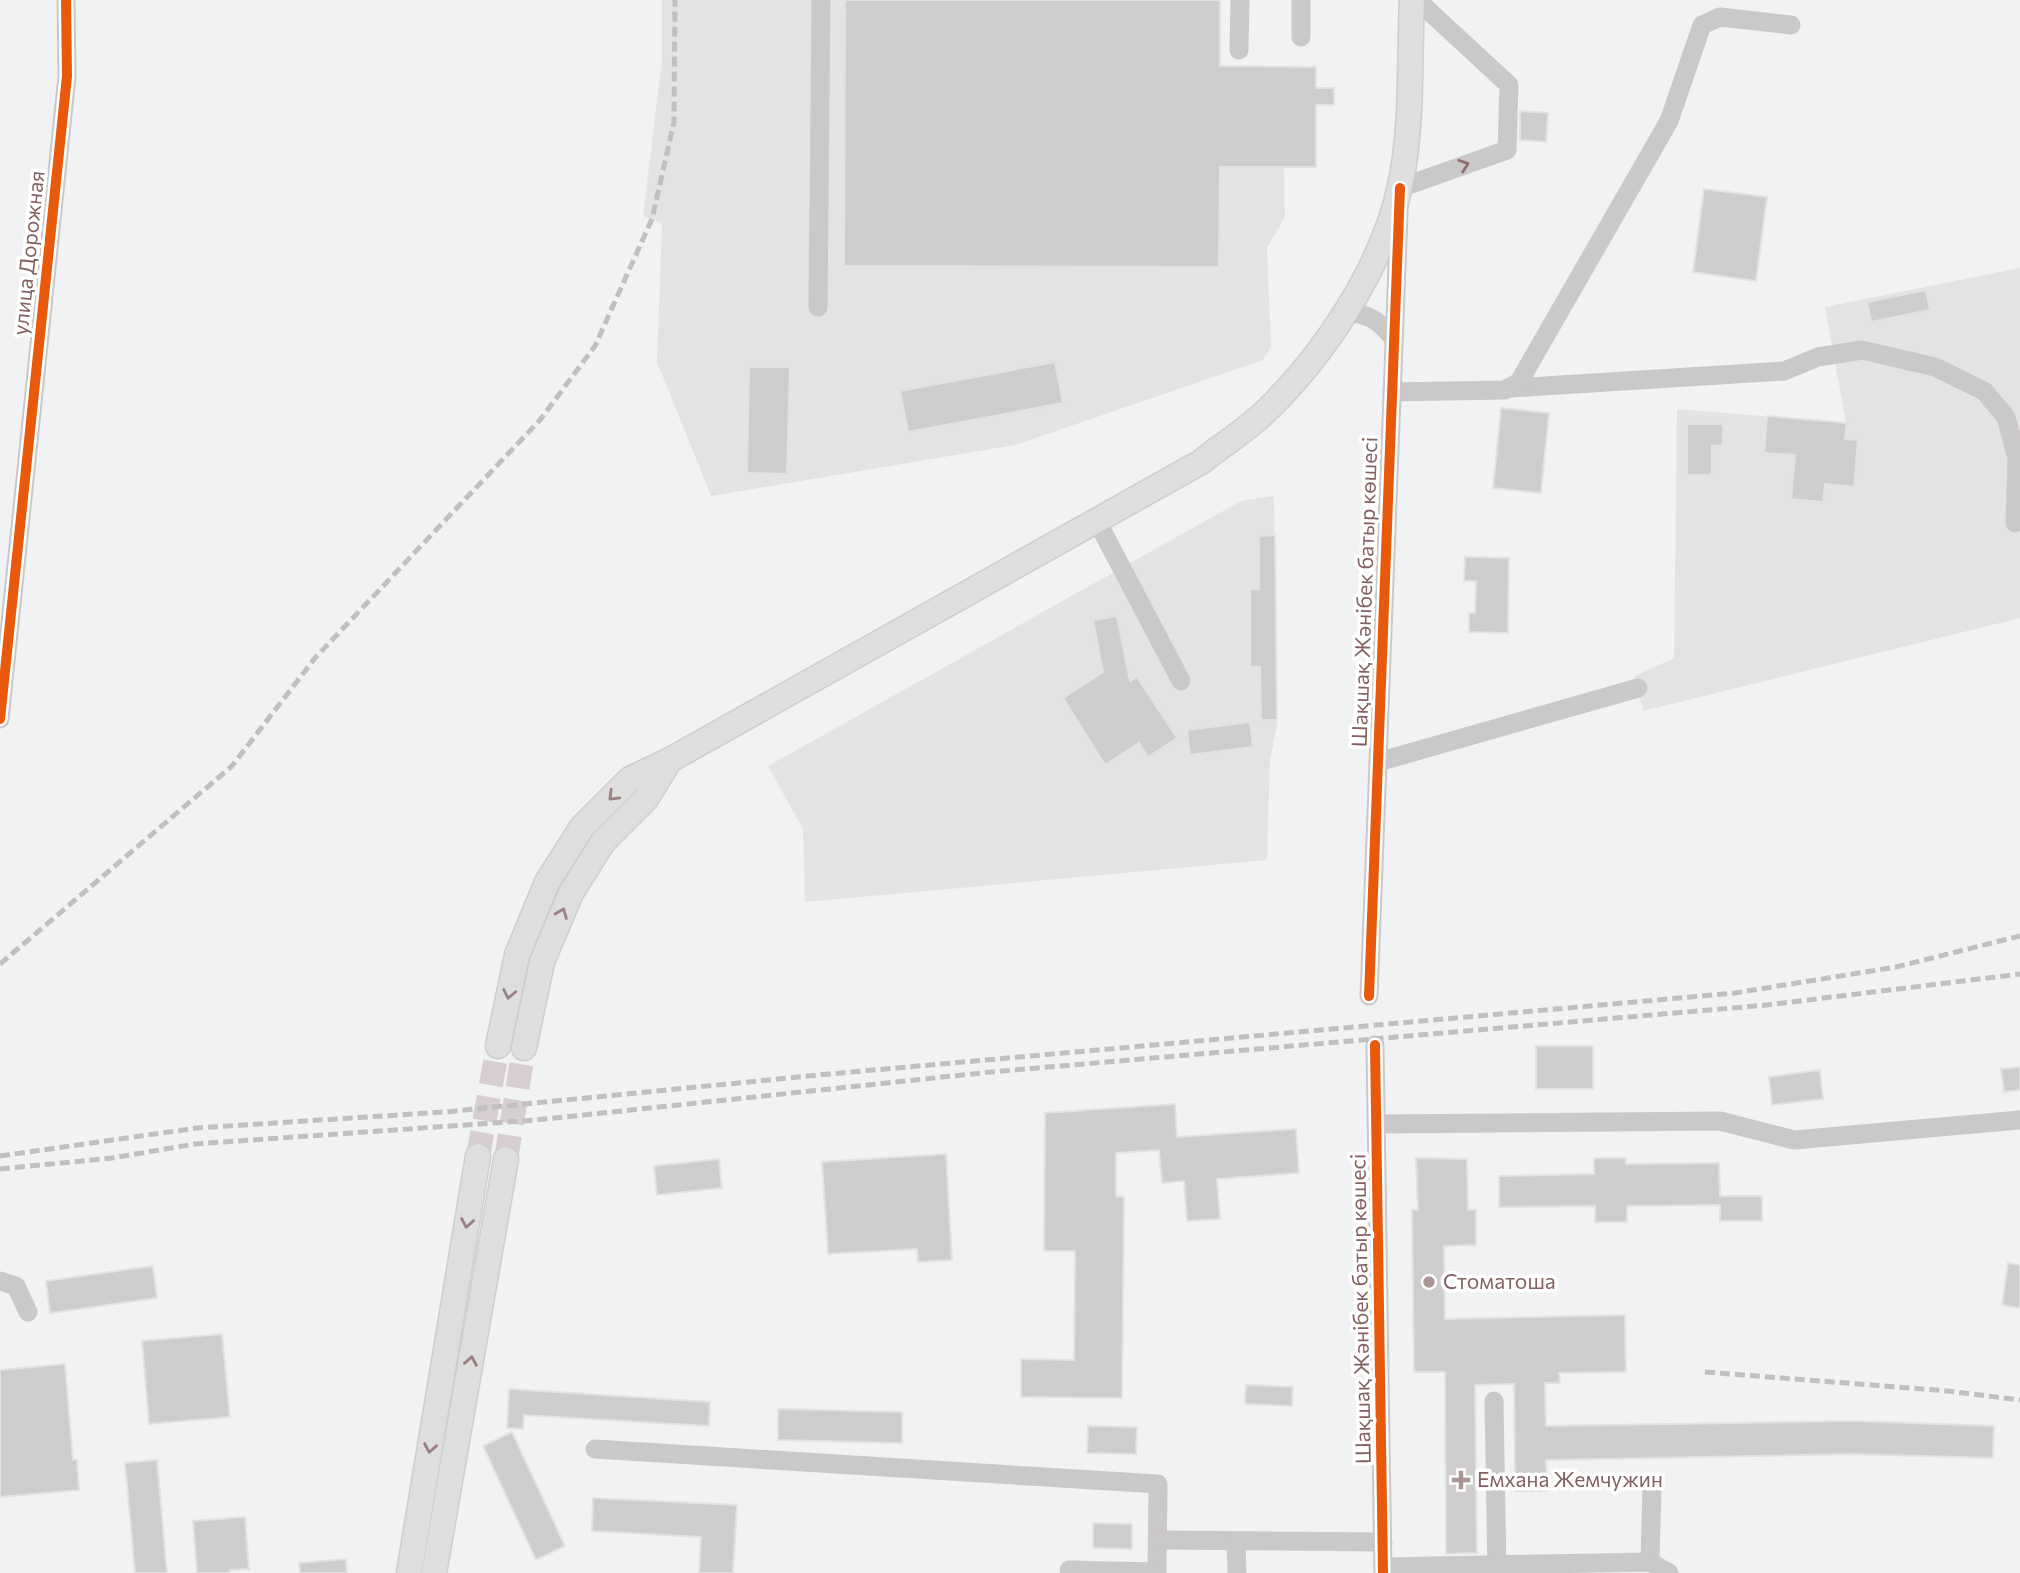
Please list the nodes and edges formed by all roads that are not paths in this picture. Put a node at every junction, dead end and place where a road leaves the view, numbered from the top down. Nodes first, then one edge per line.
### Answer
1 (66, 0) edge
2 (821, 0) edge
3 (1240, 0) edge
4 (1301, 0) edge
5 (1412, 0) edge
6 (1417, 0) edge
7 (1791, 25) dead end
8 (1301, 37) dead end
9 (1238, 50) dead end
10 (1400, 188) junction
11 (818, 307) dead end
12 (1344, 313) junction
13 (1394, 339) junction
14 (1511, 388) junction
15 (1392, 392) junction
16 (1097, 521) junction
17 (2015, 523) dead end
18 (1181, 681) dead end
19 (1638, 688) dead end
20 (0, 719) edge
21 (670, 760) junction
22 (1378, 762) junction
23 (1369, 996) dead end
24 (1375, 1045) dead end
25 (498, 1046) tunnel mouth
26 (524, 1048) tunnel mouth
27 (2020, 1119) edge
28 (1378, 1124) junction
29 (478, 1156) tunnel mouth
30 (506, 1158) tunnel mouth
31 (0, 1281) edge
32 (28, 1312) dead end
33 (1494, 1401) dead end
34 (595, 1449) dead end
35 (1652, 1486) dead end
36 (1158, 1540) junction
37 (1236, 1541) junction
38 (1383, 1542) junction
39 (1650, 1562) junction
40 (1626, 1568) edge
41 (1497, 1569) edge
42 (1069, 1570) dead end
43 (1383, 1570) edge
44 (1157, 1572) edge
45 (409, 1573) edge
46 (434, 1573) edge
47 (1237, 1573) edge
48 (1669, 1573) edge

1 - 20 street, улица Дорожная
2 - 11 street
3 - 9 street
4 - 8 street
5 - 10 main road, Шақшақ Жәнібек батыр көшесі
10 -> 6 street
7 - 14 street
10 - 12 main road
10 - 13 street, Шақшақ Жәнібек батыр көшесі
12 - 13 street
12 - 16 main road
13 - 15 street, Шақшақ Жәнібек батыр көшесі
14 - 15 street
14 - 17 street
15 - 22 street, Шақшақ Жәнібек батыр көшесі
16 - 18 street
16 - 21 main road
19 - 22 street
21 -> 25 main road
26 -> 21 main road
22 - 23 street, Шақшақ Жәнібек батыр көшесі
24 - 28 street, Шақшақ Жәнібек батыр көшесі
27 - 28 street
28 - 38 street, Шақшақ Жәнібек батыр көшесі
29 -> 45 main road
46 -> 30 main road
31 - 32 street
33 - 41 street
34 - 36 street
35 - 39 street
36 - 37 street
36 - 44 street
37 - 38 street
37 - 47 street
38 - 43 street, Шақшақ Жәнібек батыр көшесі
39 - 40 street
39 - 48 street
40 - 41 street
41 - 43 street
42 - 44 street

